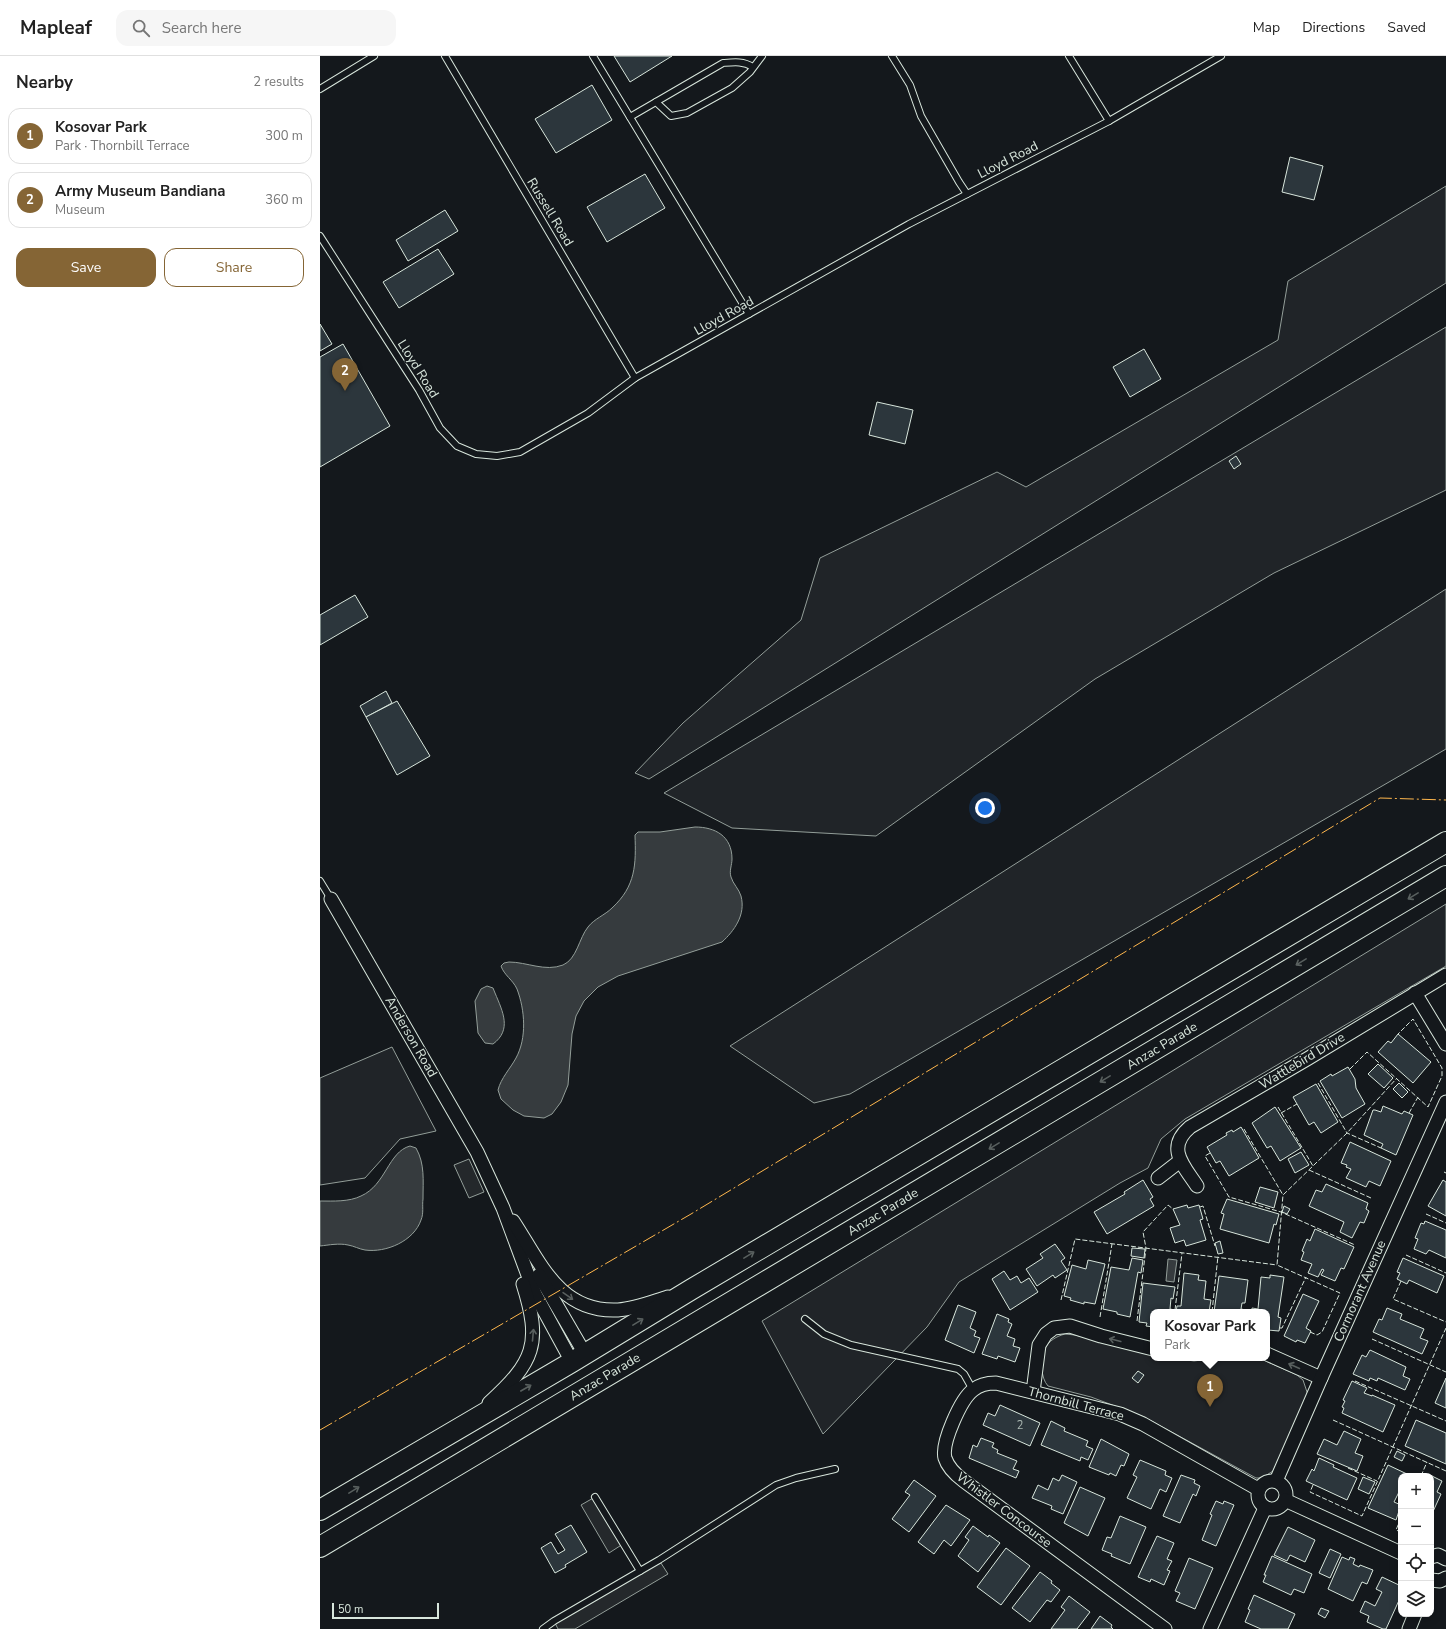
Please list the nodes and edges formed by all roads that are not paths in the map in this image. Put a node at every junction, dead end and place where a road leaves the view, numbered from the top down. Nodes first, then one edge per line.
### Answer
1 (374, 56) edge
2 (445, 56) edge
3 (593, 56) edge
4 (762, 56) edge
5 (892, 56) edge
6 (1069, 56) edge
7 (1221, 56) edge
8 (753, 68) junction
9 (320, 89) edge
10 (656, 102) junction
11 (630, 117) junction
12 (1109, 121) junction
13 (967, 194) junction
14 (320, 236) edge
15 (749, 314) junction
16 (635, 378) junction
17 (1446, 842) edge
18 (1446, 876) edge
19 (320, 881) edge
20 (331, 899) joint
21 (1446, 975) edge
22 (1415, 994) junction
23 (1446, 1044) edge
24 (1446, 1102) edge
25 (1180, 1161) junction
26 (1158, 1178) dead end
27 (1197, 1186) dead end
28 (497, 1196) junction
29 (692, 1289) junction
30 (805, 1319) dead end
31 (1150, 1348) edge
32 (1270, 1355) edge
33 (579, 1358) junction
34 (1321, 1378) junction
35 (594, 1383) junction
36 (973, 1390) junction
37 (1033, 1392) junction
38 (470, 1421) junction
39 (835, 1469) dead end
40 (1276, 1481) junction
41 (1258, 1489) junction
42 (595, 1497) dead end
43 (1285, 1500) junction
44 (1265, 1508) junction
45 (320, 1510) edge
46 (320, 1547) edge
47 (1398, 1552) edge
48 (640, 1571) junction
49 (1414, 1617) edge
50 (543, 1629) edge
51 (1165, 1629) edge
52 (1210, 1629) edge
53 (1409, 1629) edge

1 - 9 lane
2 - 16 lane, Russell Road
3 - 11 lane
4 - 8 lane
5 - 13 lane
6 - 12 lane
7 - 12 lane, Lloyd Road
8 - 10 lane
8 - 10 lane
10 - 11 lane
11 - 15 lane
12 - 13 lane, Lloyd Road
13 - 15 lane, Lloyd Road
14 - 16 lane, Lloyd Road
15 - 16 lane, Lloyd Road
29 -> 17 main road
18 -> 35 main road, Anzac Parade
19 - 20 lane, Anderson Road
20 - 28 street, Anderson Road
21 - 22 street, Wattlebird Drive
22 - 23 street
22 - 25 street, Wattlebird Drive
24 - 34 street, Cormorant Avenue
25 - 26 street
25 - 27 street
28 -> 29 street, Anderson Road
28 - 33 street, Anderson Road
38 -> 28 street, Anderson Road
33 -> 29 main road
30 - 36 lane
31 -> 37 street
34 -> 32 street
33 - 35 main road
38 -> 33 main road
34 - 40 street, Cormorant Avenue
35 - 46 main road, Anzac Parade
36 - 37 street, Thornbill Terrace
36 - 51 street, Whistler Concourse
37 - 41 street, Thornbill Terrace
45 -> 38 main road
39 - 48 lane
40 - 41 street
40 - 43 street
41 - 44 street
42 - 48 lane
43 - 44 street
43 - 47 street
44 - 52 street
48 - 50 lane
49 - 53 street

